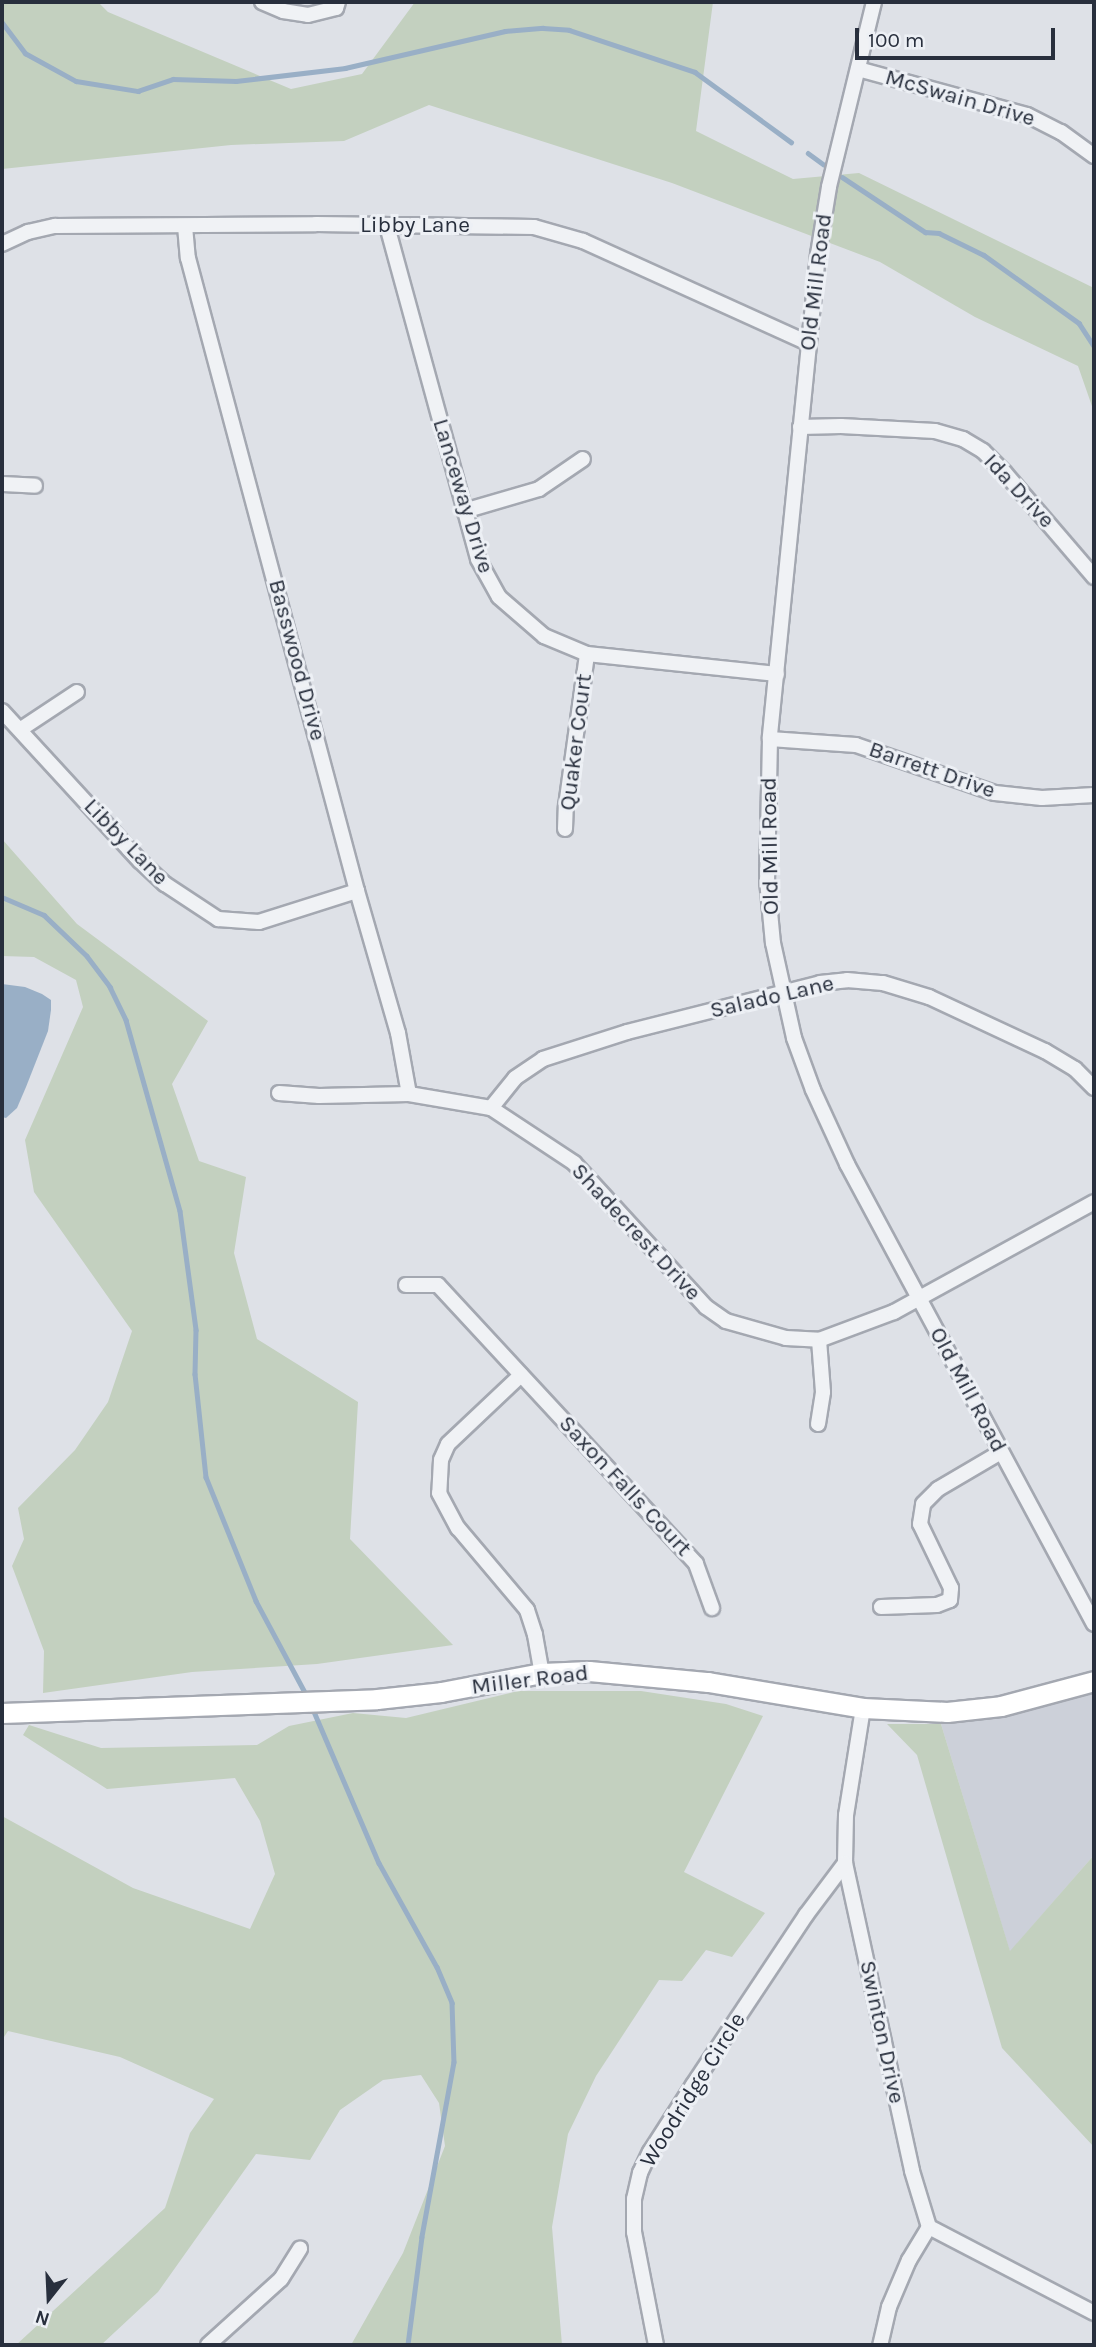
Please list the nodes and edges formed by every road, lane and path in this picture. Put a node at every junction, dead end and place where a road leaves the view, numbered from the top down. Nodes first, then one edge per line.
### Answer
1 (262, 2) edge
2 (338, 2) edge
3 (874, 2) edge
4 (858, 69) junction
5 (1094, 156) edge
6 (185, 226) junction
7 (387, 226) junction
8 (2, 244) edge
9 (808, 343) junction
10 (800, 426) junction
11 (583, 459) dead end
12 (2, 484) edge
13 (34, 486) dead end
14 (464, 511) junction
15 (1094, 577) edge
16 (587, 654) junction
17 (776, 674) junction
18 (77, 692) dead end
19 (2, 711) edge
20 (21, 729) junction
21 (771, 738) junction
22 (1094, 795) edge
23 (565, 830) dead end
24 (357, 891) junction
25 (783, 993) junction
26 (1094, 1088) edge
27 (279, 1093) dead end
28 (409, 1094) junction
29 (491, 1108) junction
30 (1094, 1202) edge
31 (406, 1285) dead end
32 (918, 1298) junction
33 (819, 1340) junction
34 (521, 1375) junction
35 (818, 1424) dead end
36 (1001, 1452) junction
37 (881, 1607) dead end
38 (712, 1608) dead end
39 (1094, 1624) edge
40 (542, 1673) junction
41 (1094, 1681) edge
42 (863, 1708) junction
43 (2, 1713) edge
44 (845, 1863) junction
45 (929, 2227) junction
46 (300, 2248) dead end
47 (1094, 2313) edge
48 (208, 2345) edge
49 (656, 2345) edge
50 (880, 2345) edge

1 - 2 street
3 - 4 street, Old Mill Road
4 - 5 street, McSwain Drive
4 - 9 street, Old Mill Road
6 - 7 street, Libby Lane
6 - 8 street, Libby Lane
6 - 24 street, Basswood Drive
7 - 9 street, Libby Lane
7 - 14 street, Lanceway Drive
9 - 10 street, Old Mill Road
10 - 15 street, Ida Drive
10 - 17 street, Old Mill Road
11 - 14 street
12 - 13 street
14 - 16 street, Lanceway Drive
16 - 17 street, Lanceway Drive
16 - 23 street, Quaker Court
17 - 21 street, Old Mill Road
18 - 20 street
19 - 20 street, Libby Lane
20 - 24 street, Libby Lane
21 - 22 street, Barrett Drive
21 - 25 street, Old Mill Road
24 - 28 street, Basswood Drive
25 - 26 street, Salado Lane
25 - 29 street, Salado Lane
25 - 32 street, Old Mill Road
27 - 28 street, Shadecrest Drive
28 - 29 street, Shadecrest Drive
29 - 33 street, Shadecrest Drive
30 - 32 street, Shadecrest Drive
31 - 34 street, Saxon Falls Court
32 - 33 street, Shadecrest Drive
32 - 36 street, Old Mill Road
33 - 35 street
34 - 38 street, Saxon Falls Court
34 - 40 street
36 - 37 street
36 - 39 street, Old Mill Road
40 - 42 street, Miller Road
40 - 43 street, Miller Road
41 - 42 street, Miller Road
42 - 44 street, Swinton Drive
44 - 45 street, Swinton Drive
44 - 49 street, Woodridge Circle
45 - 47 street
45 - 50 street
46 - 48 street

